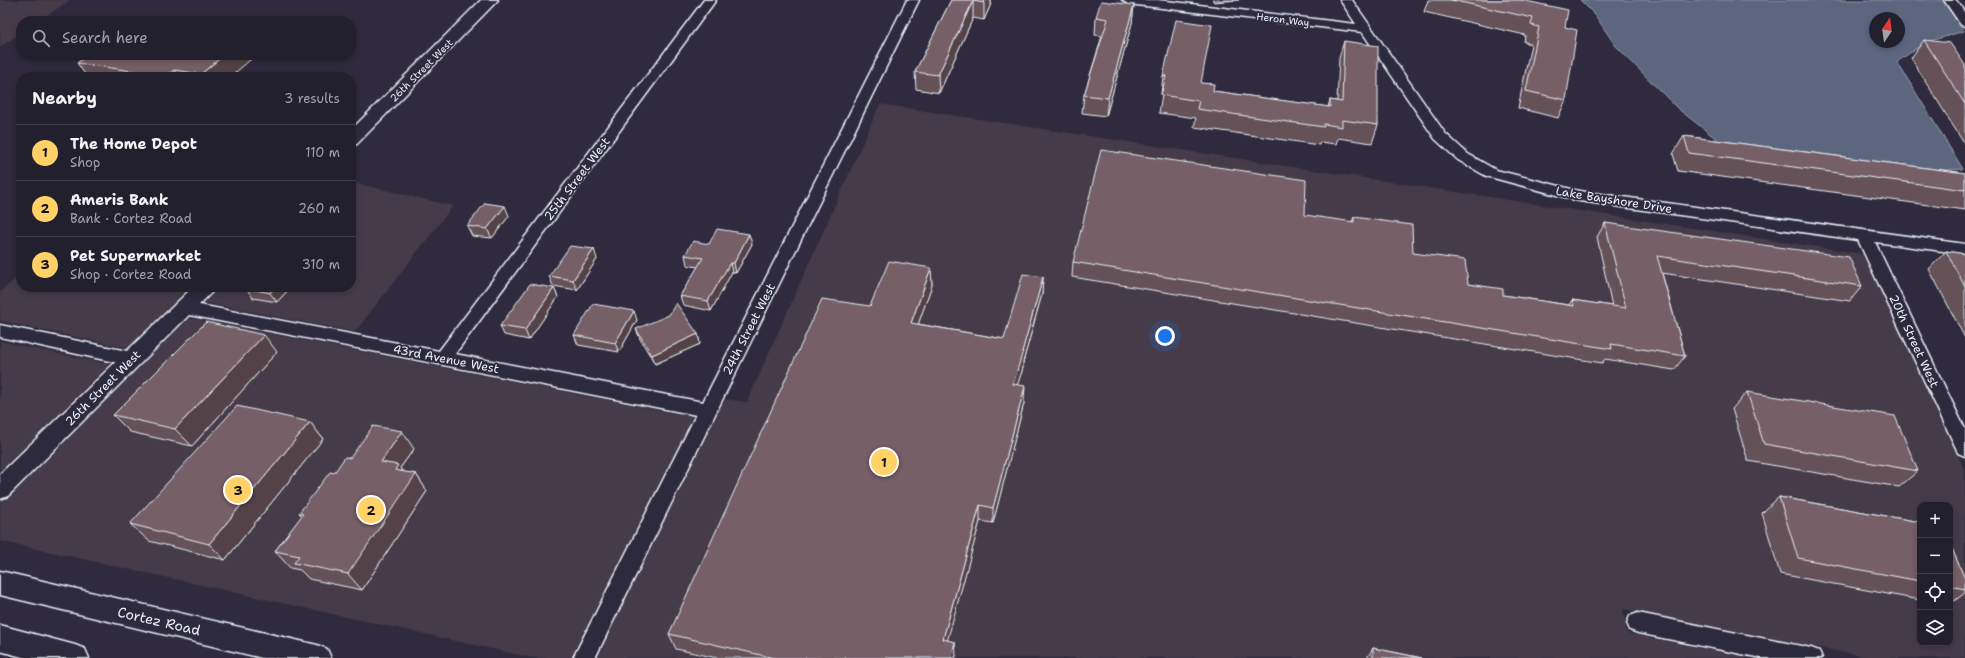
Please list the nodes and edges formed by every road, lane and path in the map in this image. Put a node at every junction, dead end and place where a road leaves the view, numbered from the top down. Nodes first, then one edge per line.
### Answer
1 (490, 0) edge
2 (710, 0) edge
3 (913, 0) edge
4 (1128, 0) edge
5 (1346, 0) edge
6 (1950, 0) edge
7 (1965, 22) edge
8 (1367, 29) junction
9 (356, 135) edge
10 (1864, 235) junction
11 (1965, 249) edge
12 (200, 292) edge
13 (184, 308) junction
14 (0, 331) edge
15 (443, 358) junction
16 (132, 359) junction
17 (708, 410) junction
18 (1965, 448) edge
19 (0, 489) edge
20 (0, 583) edge
21 (1638, 623) dead end
22 (0, 638) edge
23 (75, 658) edge
24 (317, 658) edge
25 (584, 658) edge
26 (1811, 658) edge

1 - 9 street, 26th Street West
2 - 15 street, 25th Street West
3 - 17 street, 24th Street West
4 - 8 street, Heron Way
5 - 8 street, Lake Bayshore Drive
6 - 7 street
8 - 10 street, Lake Bayshore Drive
10 - 11 street, Lake Bayshore Drive
10 - 18 street, 20th Street West
12 - 13 street, 26th Street West
13 - 15 street, 43rd Avenue West
13 - 16 street, 26th Street West
14 - 16 street
15 - 17 street, 43rd Avenue West
16 - 19 street, 26th Street West
17 - 25 street, 24th Street West
20 - 24 main road, Cortez Road
21 - 26 street
22 - 23 main road

